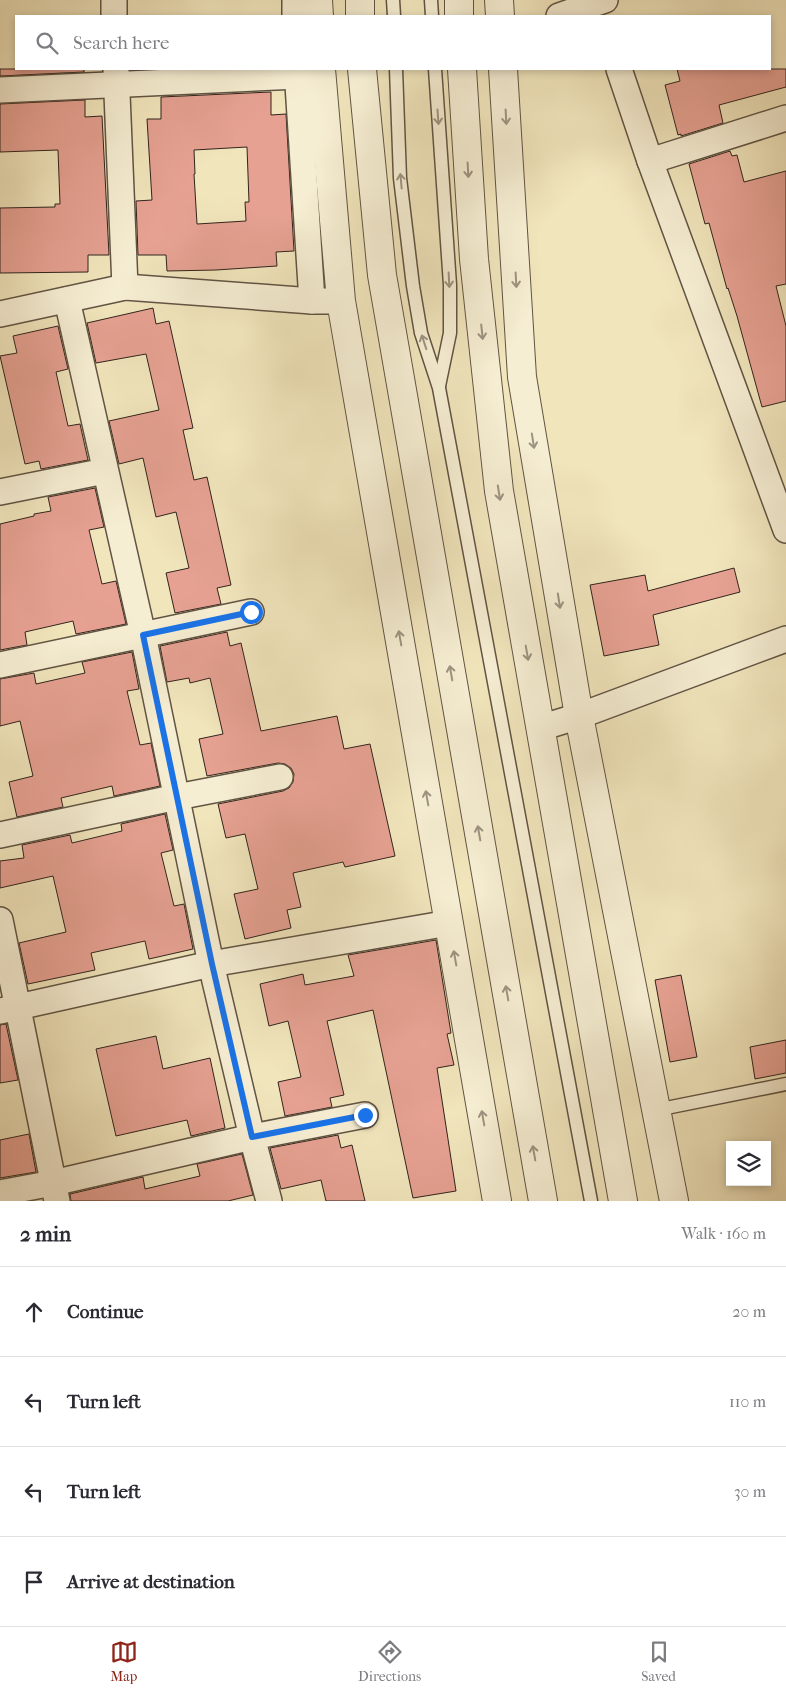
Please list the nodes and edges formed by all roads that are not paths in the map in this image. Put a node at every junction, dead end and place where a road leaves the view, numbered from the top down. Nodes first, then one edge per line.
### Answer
1 (114, 0) edge
2 (295, 0) edge
3 (318, 0) edge
4 (360, 0) edge
5 (393, 0) edge
6 (431, 0) edge
7 (458, 0) edge
8 (500, 0) edge
9 (601, 6) edge
10 (114, 15) edge
11 (296, 15) edge
12 (319, 15) edge
13 (360, 15) edge
14 (394, 15) edge
15 (432, 15) edge
16 (459, 15) edge
17 (500, 15) edge
18 (563, 15) edge
19 (362, 70) edge
20 (396, 70) edge
21 (435, 70) edge
22 (462, 70) edge
23 (504, 70) edge
24 (619, 70) edge
25 (305, 71) edge
26 (116, 77) edge
27 (0, 90) edge
28 (786, 118) edge
29 (650, 161) junction
30 (124, 287) junction
31 (67, 300) junction
32 (312, 301) junction
33 (341, 301) junction
34 (0, 314) edge
35 (439, 388) junction
36 (105, 471) junction
37 (0, 492) edge
38 (786, 530) edge
39 (251, 612) dead end
40 (143, 635) junction
41 (786, 640) edge
42 (0, 665) edge
43 (579, 716) junction
44 (540, 728) junction
45 (280, 777) dead end
46 (177, 797) junction
47 (0, 835) edge
48 (0, 920) edge
49 (449, 923) junction
50 (212, 964) junction
51 (8, 1009) edge
52 (786, 1084) edge
53 (656, 1110) junction
54 (365, 1115) dead end
55 (252, 1137) junction
56 (55, 1192) edge
57 (0, 1193) edge
58 (269, 1201) edge
59 (497, 1201) edge
60 (543, 1201) edge
61 (591, 1201) edge
62 (623, 1201) edge
63 (674, 1201) edge

1 - 10 street
2 - 11 street
3 - 12 street
4 - 13 street
5 - 14 lane
6 - 15 lane
7 - 16 street
8 - 17 street
9 - 18 street
60 -> 19 street
35 -> 20 lane
21 -> 35 lane
22 -> 44 street
23 -> 43 street
24 - 29 street
25 - 26 street
25 - 32 street
25 - 33 street
26 - 27 street
26 - 30 street
28 - 29 street
29 - 38 street
30 - 31 street
30 - 32 street
31 - 34 street
31 - 36 street
32 - 33 street
49 -> 33 street
35 - 61 lane
36 - 37 street
36 - 40 street
39 - 40 street
40 - 42 street
40 - 46 street
41 - 43 street
43 - 44 street
43 - 53 street
44 - 62 street
45 - 46 street
46 - 47 street
46 - 50 street
48 - 51 street
49 - 50 street
59 -> 49 street
50 - 51 street
50 - 55 street
51 - 56 street
52 - 53 lane
53 - 63 street
54 - 55 street
55 - 56 street
55 - 58 street
56 - 57 street

